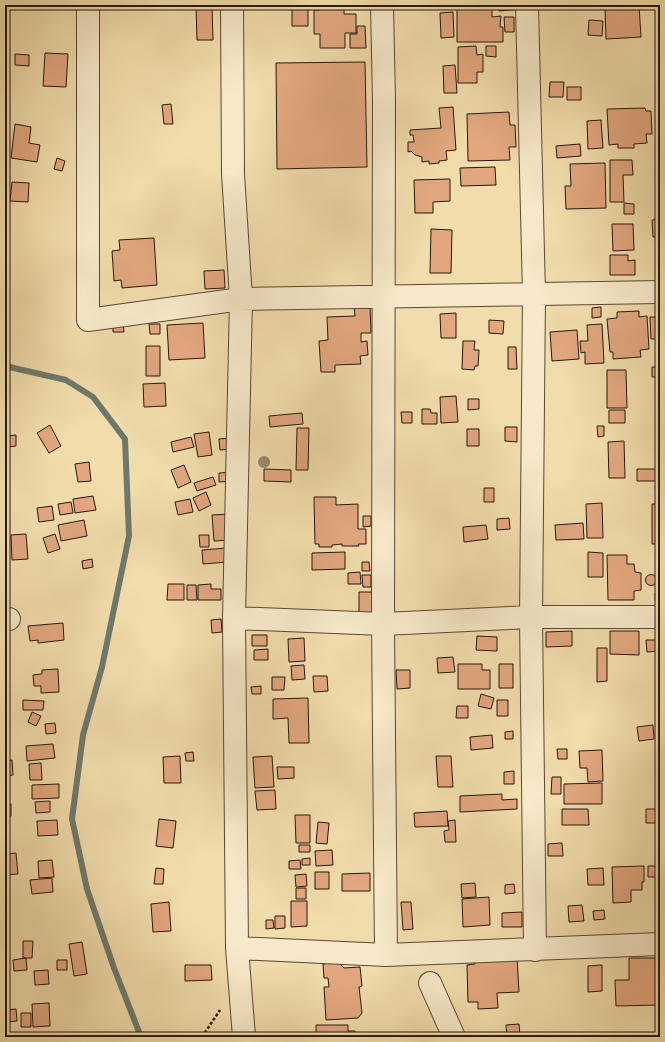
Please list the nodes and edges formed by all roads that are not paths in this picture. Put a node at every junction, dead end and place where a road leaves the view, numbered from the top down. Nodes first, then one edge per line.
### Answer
1 (88, 5) edge
2 (232, 5) edge
3 (382, 5) edge
4 (527, 5) edge
5 (660, 292) edge
6 (534, 295) junction
7 (384, 296) junction
8 (242, 300) junction
9 (531, 617) junction
10 (660, 617) edge
11 (234, 618) junction
12 (383, 624) junction
13 (660, 944) edge
14 (237, 948) junction
15 (535, 950) junction
16 (386, 955) junction
17 (430, 983) dead end
18 (244, 1037) edge
19 (454, 1037) edge

1 - 8 street
2 - 8 street
3 - 7 street
4 - 6 street
5 - 6 street
6 - 7 street
6 - 9 street
7 - 8 street
7 - 12 street
8 - 11 street
9 - 10 street
9 - 12 street
9 - 15 street
11 - 12 street
11 - 14 street
12 - 16 street
13 - 15 street
14 - 16 street
14 - 18 street
15 - 16 street
17 - 19 street

